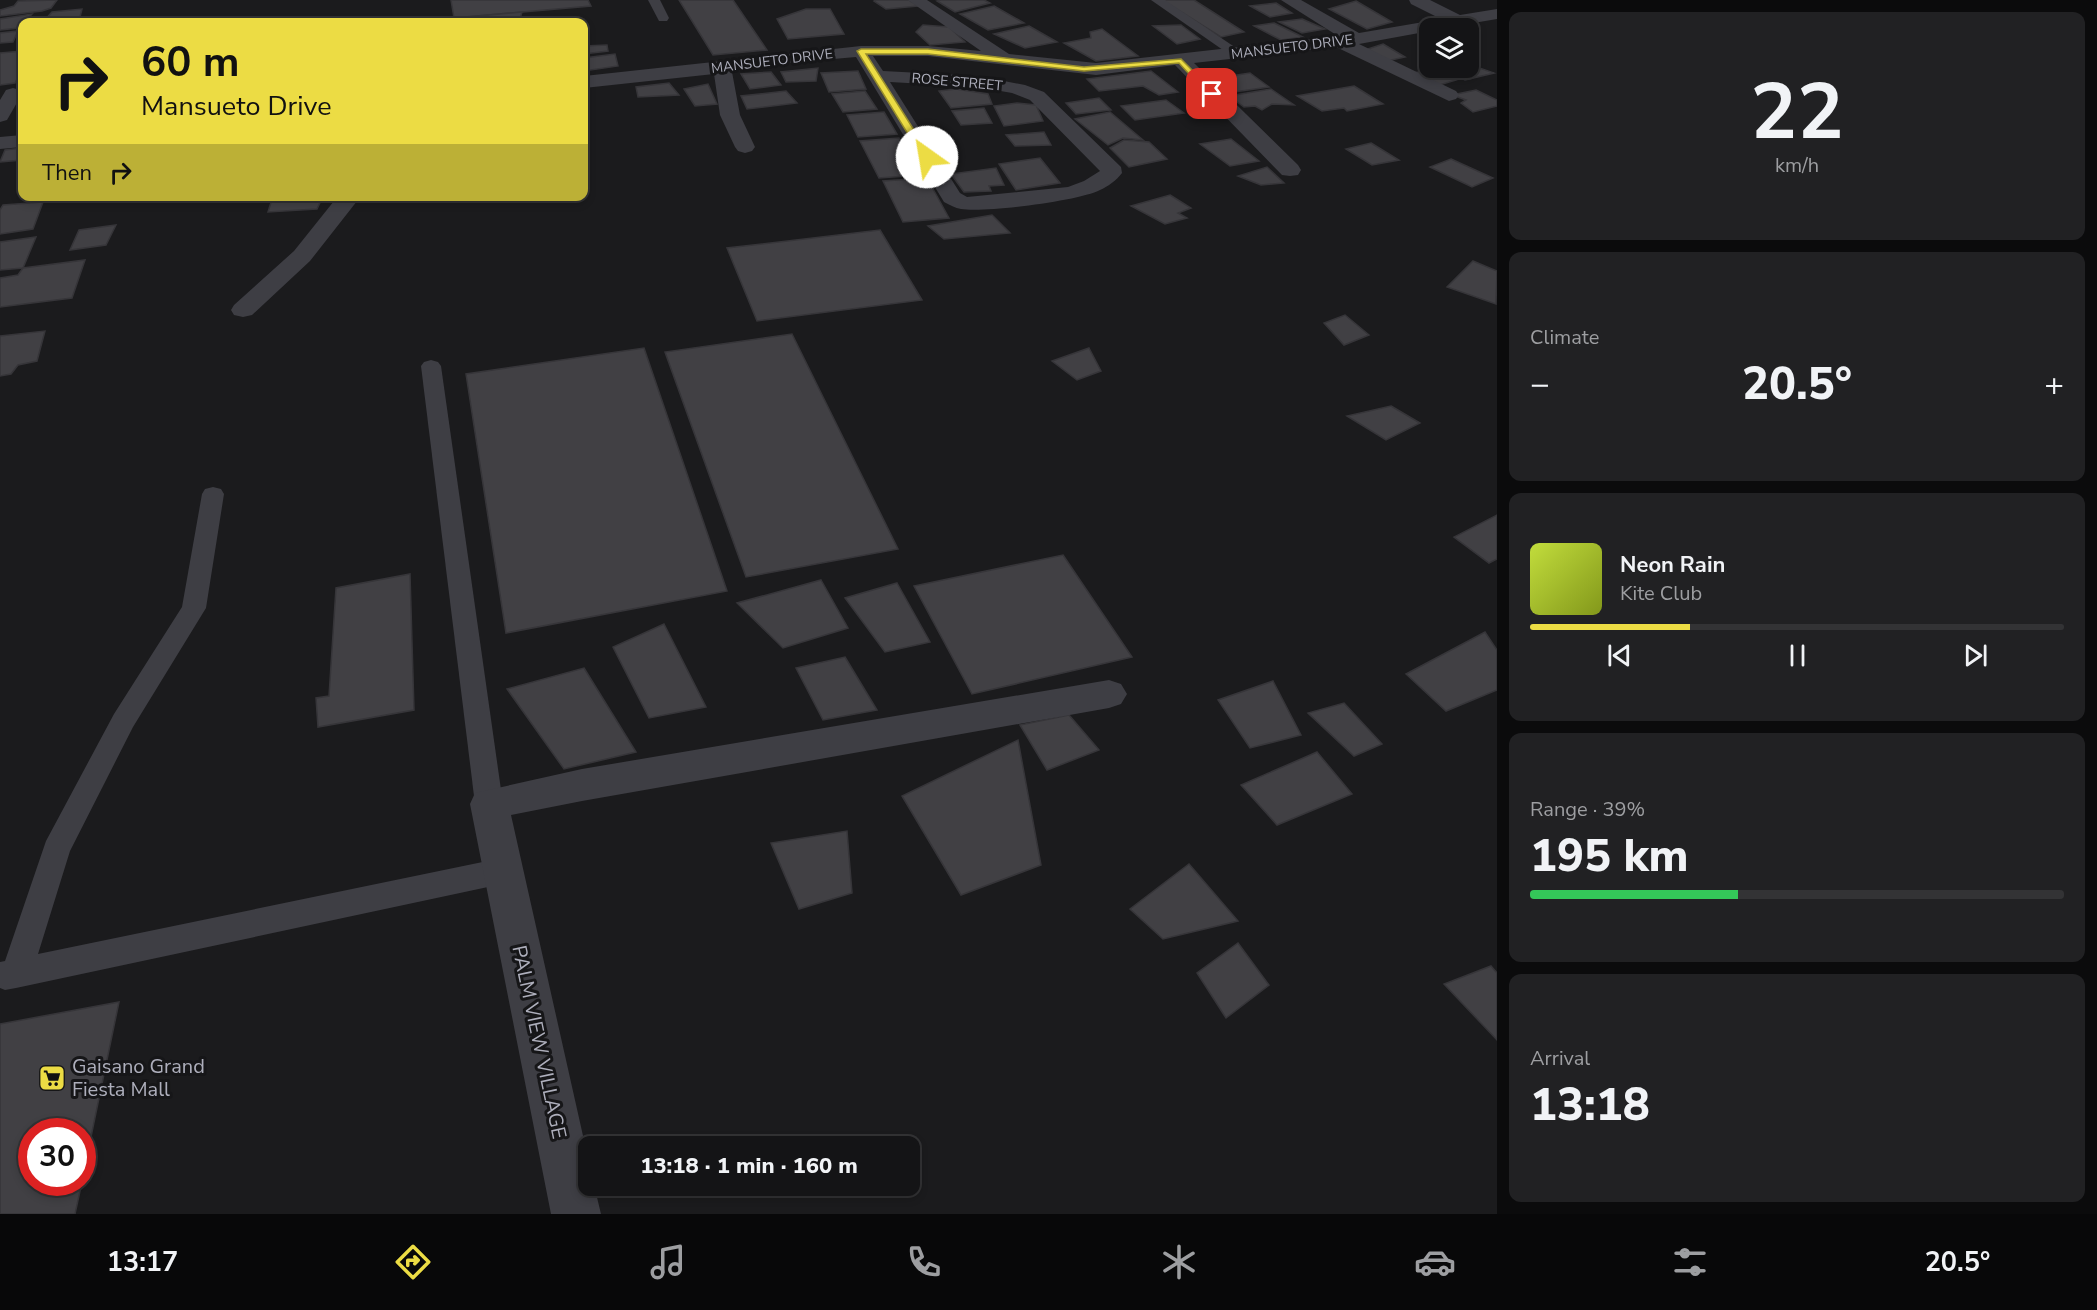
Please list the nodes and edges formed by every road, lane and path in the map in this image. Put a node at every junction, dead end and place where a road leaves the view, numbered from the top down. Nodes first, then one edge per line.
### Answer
1 (654, 0) edge
2 (916, 0) edge
3 (1157, 0) edge
4 (1289, 0) edge
5 (1417, 0) edge
6 (1497, 14) edge
7 (663, 18) dead end
8 (1452, 18) edge
9 (1475, 18) edge
10 (1419, 28) edge
11 (1347, 40) junction
12 (861, 51) junction
13 (1238, 54) junction
14 (1006, 60) junction
15 (1181, 61) junction
16 (722, 68) junction
17 (875, 76) junction
18 (588, 82) edge
19 (12, 94) edge
20 (1449, 95) dead end
21 (0, 116) edge
22 (18, 141) edge
23 (0, 143) edge
24 (745, 147) dead end
25 (1290, 170) dead end
26 (346, 201) edge
27 (243, 310) dead end
28 (431, 366) dead end
29 (213, 494) dead end
30 (1109, 694) dead end
31 (489, 804) junction
32 (502, 871) junction
33 (8, 975) edge
34 (576, 1214) edge

1 - 7 lane
2 - 14 street
3 - 13 lane
4 - 11 street
5 - 8 street
6 - 9 street, MANSUETO DRIVE
10 - 11 street, MANSUETO DRIVE
11 - 13 street, MANSUETO DRIVE
11 - 20 street
12 - 14 street, MANSUETO DRIVE
12 - 16 street, MANSUETO DRIVE
12 - 17 street
13 - 15 street, MANSUETO DRIVE
14 - 15 street, MANSUETO DRIVE
15 - 25 street
16 - 18 street, MANSUETO DRIVE
16 - 24 street
17 - 17 street, ROSE STREET
19 - 21 street
22 - 23 street
26 - 27 street
28 - 31 lane
29 - 33 lane
30 - 31 street
31 - 32 street, PALM VIEW VILLAGE
32 - 33 lane
32 - 34 street, PALM VIEW VILLAGE

